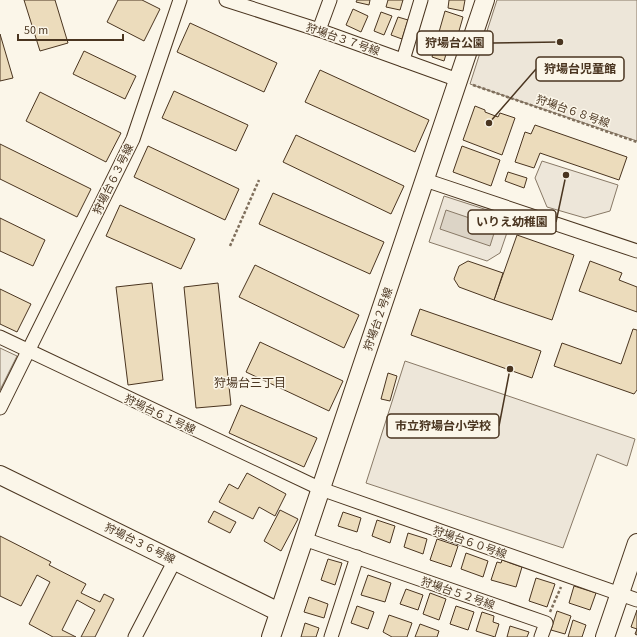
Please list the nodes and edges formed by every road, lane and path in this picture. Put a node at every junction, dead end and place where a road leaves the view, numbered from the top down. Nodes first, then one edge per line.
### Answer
1 (180, 0) edge
2 (330, 0) edge
3 (421, 0) edge
4 (485, 0) edge
5 (231, 1) edge
6 (320, 30) junction
7 (403, 60) junction
8 (458, 80) junction
9 (637, 142) edge
10 (259, 180) dead end
11 (425, 180) junction
12 (230, 246) dead end
13 (637, 251) edge
14 (0, 337) edge
15 (28, 351) junction
16 (0, 408) edge
17 (0, 474) edge
18 (321, 489) junction
19 (304, 539) junction
20 (637, 542) edge
21 (357, 557) junction
22 (175, 560) junction
23 (566, 575) junction
24 (619, 594) junction
25 (637, 600) edge
26 (279, 612) junction
27 (546, 623) junction
28 (135, 637) edge
29 (271, 637) edge
30 (331, 637) edge
31 (541, 637) edge
32 (605, 637) edge

1 - 15 street, 狩場台６３号線
2 - 6 street
3 - 7 street
4 - 8 street, 狩場台２号線
5 - 6 street, 狩場台３７号線
6 - 7 street, 狩場台３７号線
7 - 8 street, 狩場台３７号線
8 - 9 path, 狩場台６８号線
8 - 11 street, 狩場台２号線
10 - 12 path
11 - 13 street
11 - 18 street, 狩場台２号線
14 - 15 street, 狩場台６１号線
15 - 16 street, 狩場台６３号線
15 - 18 street, 狩場台６１号線
17 - 22 street, 狩場台３６号線
18 - 19 street, 狩場台２号線
18 - 23 street, 狩場台６０号線
19 - 21 street, 狩場台５２号線
19 - 26 street, 狩場台２号線
20 - 24 street
21 - 27 street, 狩場台５２号線
21 - 30 street
22 - 26 street, 狩場台３６号線
22 - 28 street
23 - 24 street, 狩場台６０号線
23 - 27 path
24 - 25 street, 狩場台６０号線
24 - 32 street
26 - 29 street, 狩場台２号線
27 - 31 street

